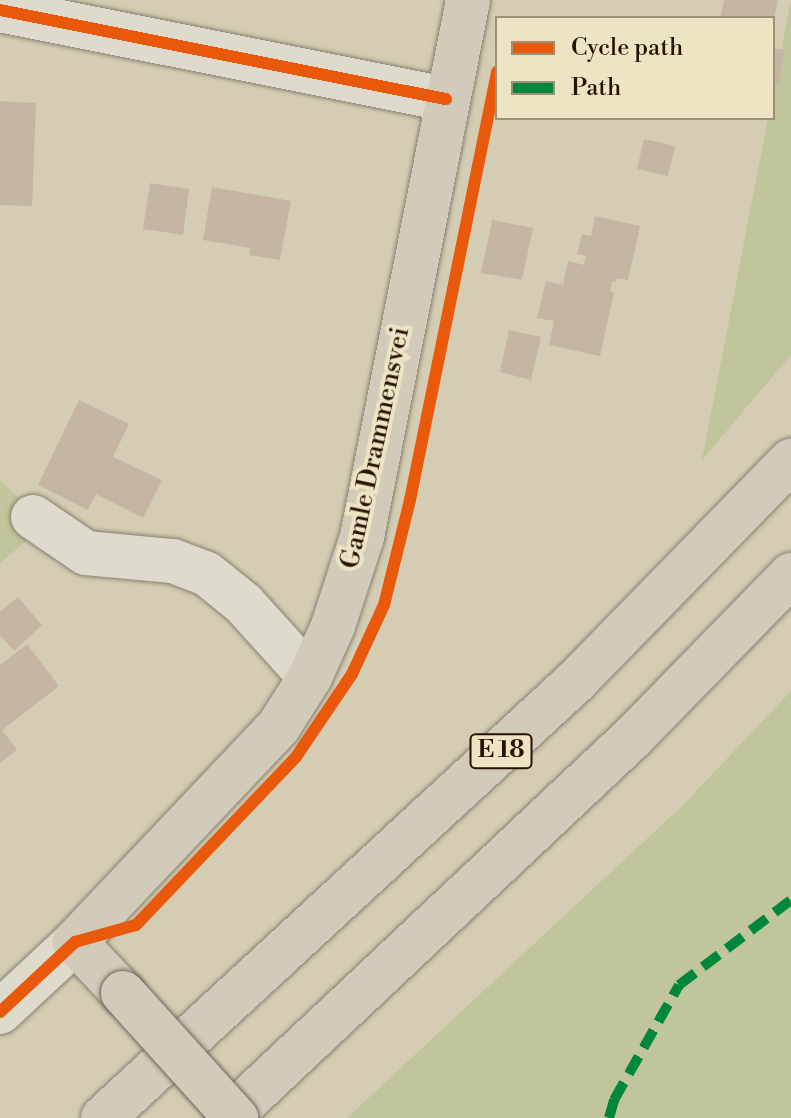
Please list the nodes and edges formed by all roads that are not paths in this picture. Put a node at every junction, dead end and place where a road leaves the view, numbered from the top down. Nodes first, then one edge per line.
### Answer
1 (468, 0) edge
2 (0, 10) edge
3 (91, 15) edge
4 (446, 99) junction
5 (791, 461) edge
6 (33, 517) dead end
7 (791, 575) edge
8 (310, 677) junction
9 (75, 942) junction
10 (0, 1012) edge
11 (103, 1118) edge
12 (228, 1118) edge
13 (236, 1118) edge

1 - 4 main road, Gamle Drammensvei
2 - 3 street
3 - 4 street
4 - 8 main road, Gamle Drammensvei
5 - 11 main road, E 18
6 - 8 street
7 - 12 main road
8 - 9 main road, Gamle Drammensvei
9 - 10 street, Gamle Drammensvei
9 - 13 main road, bridge

